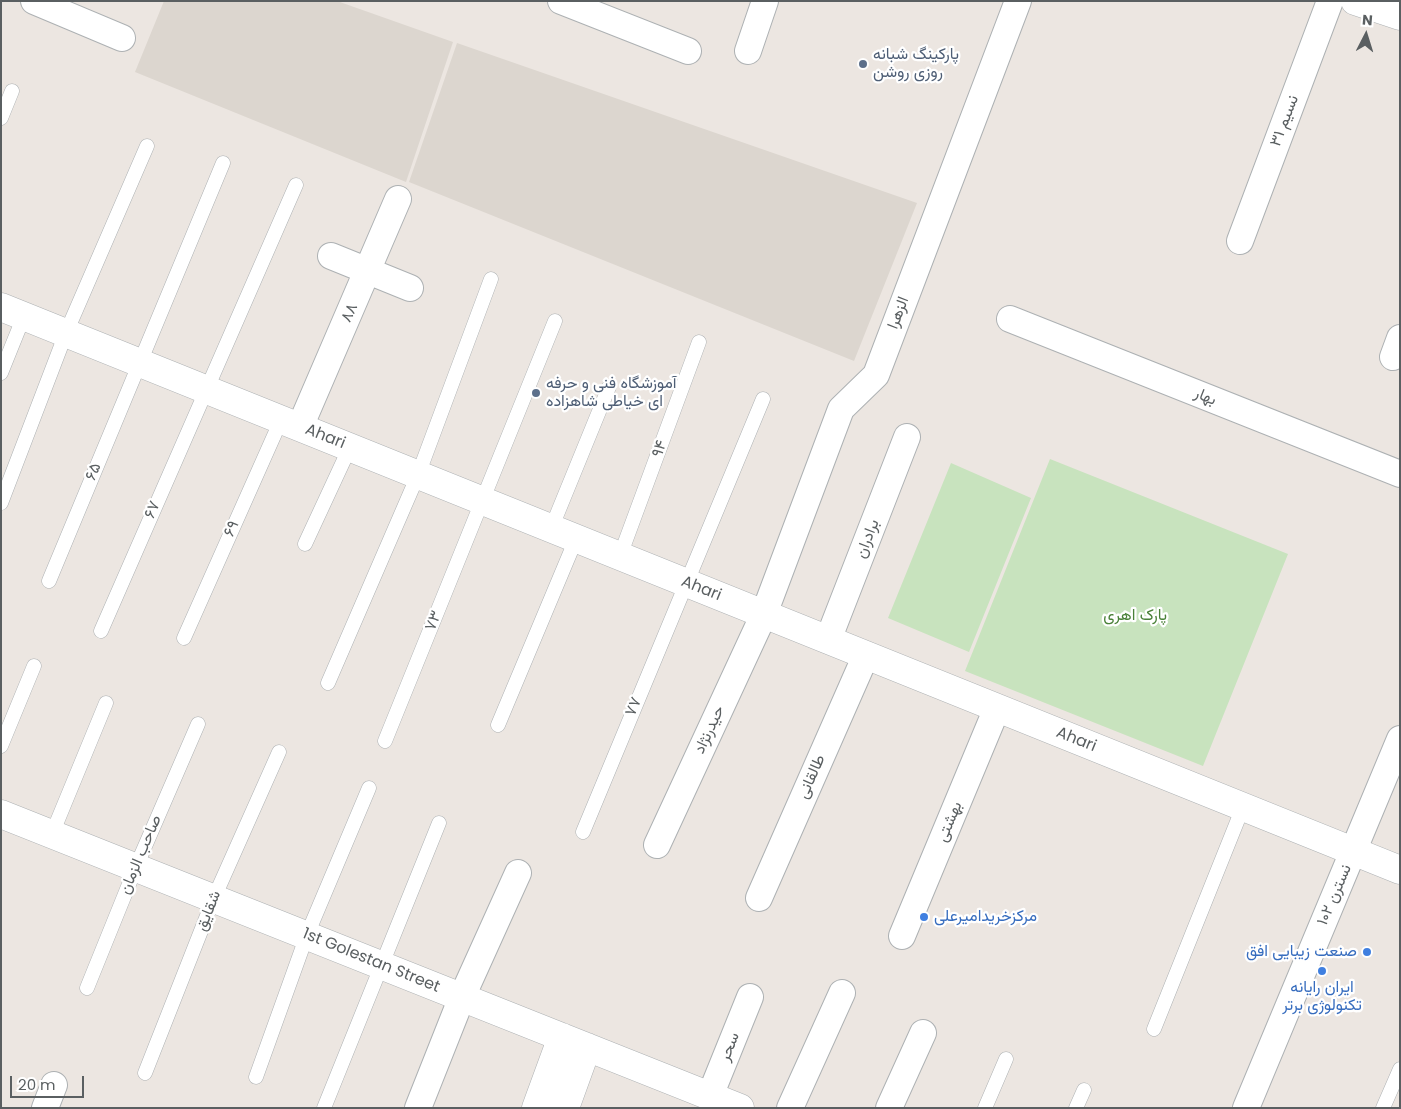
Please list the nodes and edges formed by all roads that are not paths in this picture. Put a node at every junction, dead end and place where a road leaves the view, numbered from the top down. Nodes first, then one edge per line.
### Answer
1 (34, 1) edge
2 (561, 1) edge
3 (765, 1) edge
4 (1018, 1) edge
5 (1330, 1) edge
6 (1356, 1) edge
7 (618, 12) edge
8 (1400, 16) edge
9 (122, 38) dead end
10 (688, 51) dead end
11 (748, 51) dead end
12 (12, 91) dead end
13 (1, 118) edge
14 (147, 146) dead end
15 (223, 163) dead end
16 (296, 185) dead end
17 (398, 199) dead end
18 (1240, 241) dead end
19 (331, 256) dead end
20 (368, 271) junction
21 (490, 279) dead end
22 (410, 288) dead end
23 (13, 312) edge
24 (1010, 319) dead end
25 (555, 320) dead end
26 (66, 333) junction
27 (700, 342) dead end
28 (140, 363) junction
29 (1, 373) edge
30 (609, 387) dead end
31 (205, 389) junction
32 (763, 399) dead end
33 (290, 423) junction
34 (907, 437) dead end
35 (350, 447) junction
36 (1400, 474) edge
37 (418, 475) junction
38 (482, 501) junction
39 (1, 503) edge
40 (551, 528) junction
41 (576, 538) junction
42 (304, 544) dead end
43 (620, 556) junction
44 (49, 581) dead end
45 (686, 583) junction
46 (764, 614) junction
47 (101, 631) dead end
48 (184, 638) dead end
49 (828, 640) junction
50 (866, 655) junction
51 (34, 666) dead end
52 (328, 683) dead end
53 (106, 703) dead end
54 (997, 708) junction
55 (198, 724) dead end
56 (498, 725) dead end
57 (1400, 739) edge
58 (385, 741) dead end
59 (1, 746) edge
60 (278, 752) dead end
61 (369, 788) dead end
62 (1243, 807) junction
63 (1, 814) edge
64 (439, 823) dead end
65 (583, 832) dead end
66 (52, 834) junction
67 (657, 845) dead end
68 (1353, 852) junction
69 (136, 867) junction
70 (1400, 870) edge
71 (518, 873) dead end
72 (214, 898) junction
73 (759, 898) dead end
74 (307, 936) junction
75 (902, 936) dead end
76 (383, 966) junction
77 (87, 988) dead end
78 (842, 993) dead end
79 (462, 997) junction
80 (750, 997) dead end
81 (1154, 1029) dead end
82 (923, 1033) dead end
83 (562, 1037) junction
84 (587, 1047) junction
85 (1006, 1059) dead end
86 (1400, 1070) edge
87 (145, 1073) dead end
88 (256, 1077) dead end
89 (1084, 1090) dead end
90 (707, 1102) edge
91 (324, 1108) edge
92 (418, 1108) edge
93 (536, 1108) edge
94 (566, 1108) edge
95 (740, 1108) edge
96 (790, 1108) edge
97 (889, 1108) edge
98 (985, 1108) edge
99 (1076, 1108) edge
100 (1246, 1108) edge
101 (1383, 1108) edge

1 - 9 street
2 - 7 street
3 - 11 street
4 - 46 street, الزهرا
5 - 18 street, نسیم ۳۱
6 - 8 street
7 - 10 street
12 - 13 lane
14 - 26 lane
15 - 28 lane, ۶۵
16 - 31 lane, ۶۷
17 - 20 street, ۸۸
19 - 20 street
20 - 22 street
20 - 33 street, ۸۸
21 - 37 lane
23 - 26 street, Ahari
23 - 29 lane
24 - 36 street, بهار
25 - 38 lane, ۷۳
26 - 28 street, Ahari
26 - 39 lane
27 - 43 lane, ۹۴
28 - 31 street, Ahari
28 - 44 lane, ۶۵
30 - 40 lane
31 - 33 street, Ahari
31 - 47 lane, ۶۷
32 - 45 lane, ۷۷
33 - 35 street, Ahari
33 - 48 lane, ۶۹
34 - 49 street, برادران
35 - 37 street, Ahari
35 - 42 lane
37 - 38 street, Ahari
37 - 52 lane
38 - 40 street, Ahari
38 - 58 lane, ۷۳
40 - 41 street, Ahari
41 - 43 street, Ahari
41 - 56 lane
43 - 45 street, Ahari
45 - 46 street, Ahari
45 - 65 lane, ۷۷
46 - 49 street, Ahari
46 - 67 street, حیدرنژاد
49 - 50 street, Ahari
50 - 54 street, Ahari
50 - 73 street, طالقانی
51 - 59 lane
53 - 66 lane
54 - 62 street, Ahari
54 - 75 street, بهشتی
55 - 69 lane, صاحب الزمان
57 - 68 street, نسترن ۱۰۲
60 - 72 lane, شقایق
61 - 74 lane
62 - 68 street, Ahari
62 - 81 lane
63 - 66 street, 1st Golestan Street
64 - 76 lane
66 - 69 street, 1st Golestan Street
68 - 70 street, Ahari
68 - 100 street, نسترن ۱۰۲
69 - 72 street, 1st Golestan Street
69 - 77 lane, صاحب الزمان
71 - 79 street
72 - 74 street, 1st Golestan Street
72 - 87 lane, شقایق
74 - 76 street, 1st Golestan Street
74 - 88 lane
76 - 79 street, 1st Golestan Street
76 - 91 lane
78 - 96 street
79 - 83 street, 1st Golestan Street
79 - 92 street
80 - 90 street, سحر
82 - 97 street
83 - 84 street, 1st Golestan Street
83 - 93 street
84 - 90 street, 1st Golestan Street
84 - 94 street
85 - 98 lane
86 - 101 lane
89 - 99 lane
90 - 95 street, 1st Golestan Street

